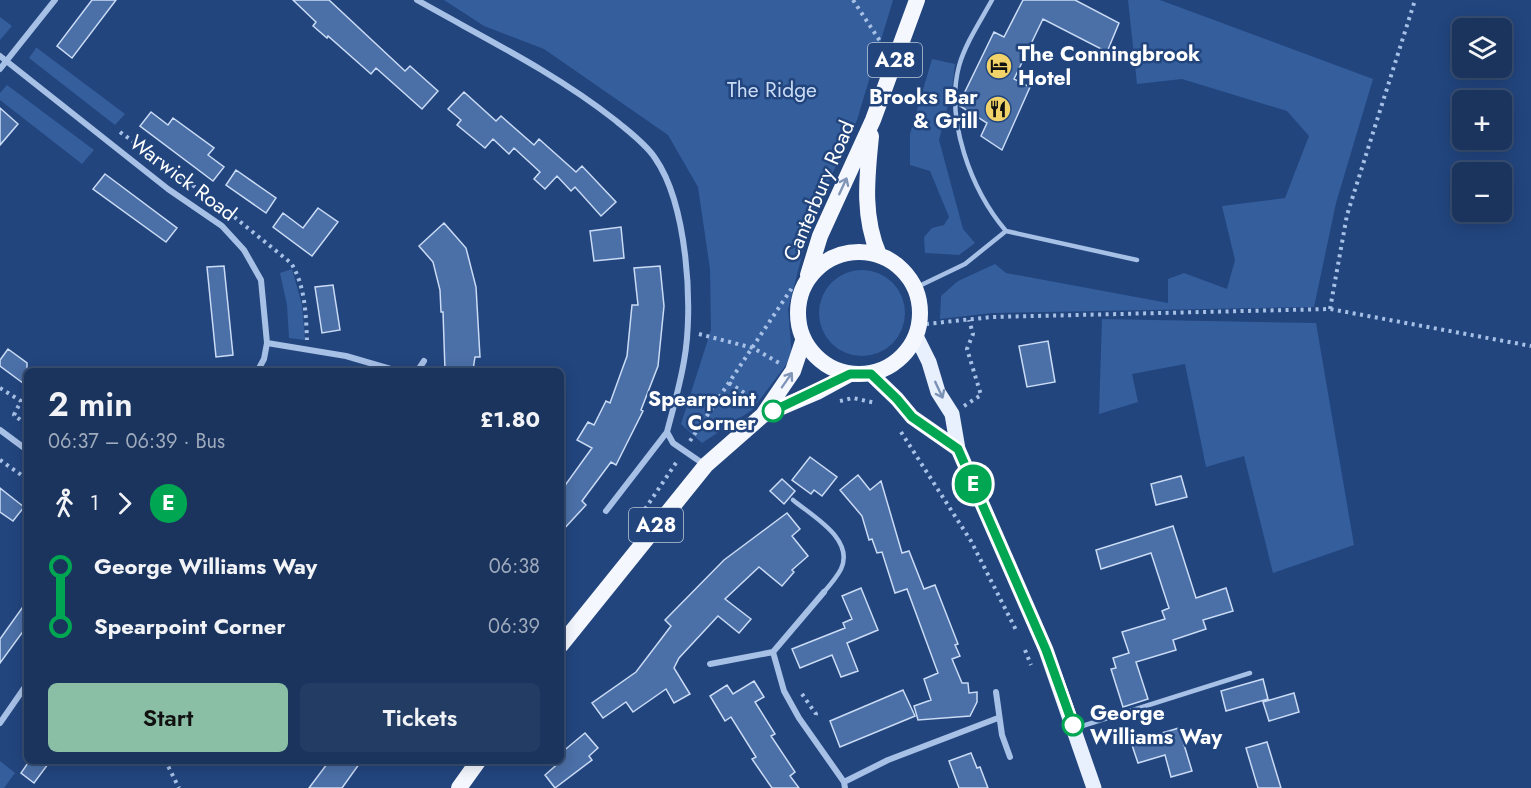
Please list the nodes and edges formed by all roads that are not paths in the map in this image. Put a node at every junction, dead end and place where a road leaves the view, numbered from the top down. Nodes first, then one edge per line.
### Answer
1 (55, 0) edge
2 (417, 0) edge
3 (917, 0) edge
4 (992, 0) edge
5 (0, 57) edge
6 (7, 60) junction
7 (0, 69) edge
8 (873, 120) junction
9 (1006, 231) junction
10 (879, 255) junction
11 (1137, 260) dead end
12 (807, 279) junction
13 (915, 288) junction
14 (918, 331) junction
15 (803, 340) junction
16 (267, 343) junction
17 (424, 361) dead end
18 (259, 368) edge
19 (387, 368) edge
20 (419, 368) edge
21 (850, 374) junction
22 (871, 374) junction
23 (761, 409) junction
24 (0, 430) edge
25 (667, 432) junction
26 (24, 448) edge
27 (958, 449) junction
28 (706, 465) junction
29 (793, 500) dead end
30 (606, 511) dead end
31 (824, 592) joint
32 (564, 641) edge
33 (773, 652) junction
34 (710, 664) dead end
35 (1250, 674) dead end
36 (24, 688) edge
37 (996, 692) dead end
38 (998, 718) junction
39 (0, 723) edge
40 (1074, 729) junction
41 (1010, 757) dead end
42 (475, 764) edge
43 (844, 785) edge
44 (459, 788) edge
45 (1094, 788) edge

1 - 6 street
2 - 25 street
3 - 8 highway, Canterbury Road / A28
4 - 9 lane
5 - 6 street, Warwick Road
6 - 7 street
6 - 16 street, Warwick Road
8 - 10 highway, Canterbury Road / A28
12 -> 8 highway, Canterbury Road / A28
9 - 11 lane
9 - 13 lane
10 - 12 highway
10 - 13 highway
12 - 15 highway
13 - 14 highway
14 - 22 highway
14 -> 27 main road
15 - 21 highway
23 -> 15 highway, A28
16 - 18 street, Warwick Road
16 - 19 street
17 - 20 street
21 - 22 highway
21 - 23 highway, A28
22 - 27 main road
23 - 28 highway, A28
24 - 26 street
25 - 28 street
25 - 30 street
27 - 40 main road
28 - 32 highway, A28
29 - 31 lane
31 - 33 street
33 - 34 street
33 - 43 street
35 - 40 lane
36 - 39 street
37 - 38 street
38 - 41 street
38 - 43 street
40 - 45 main road
42 - 44 highway

